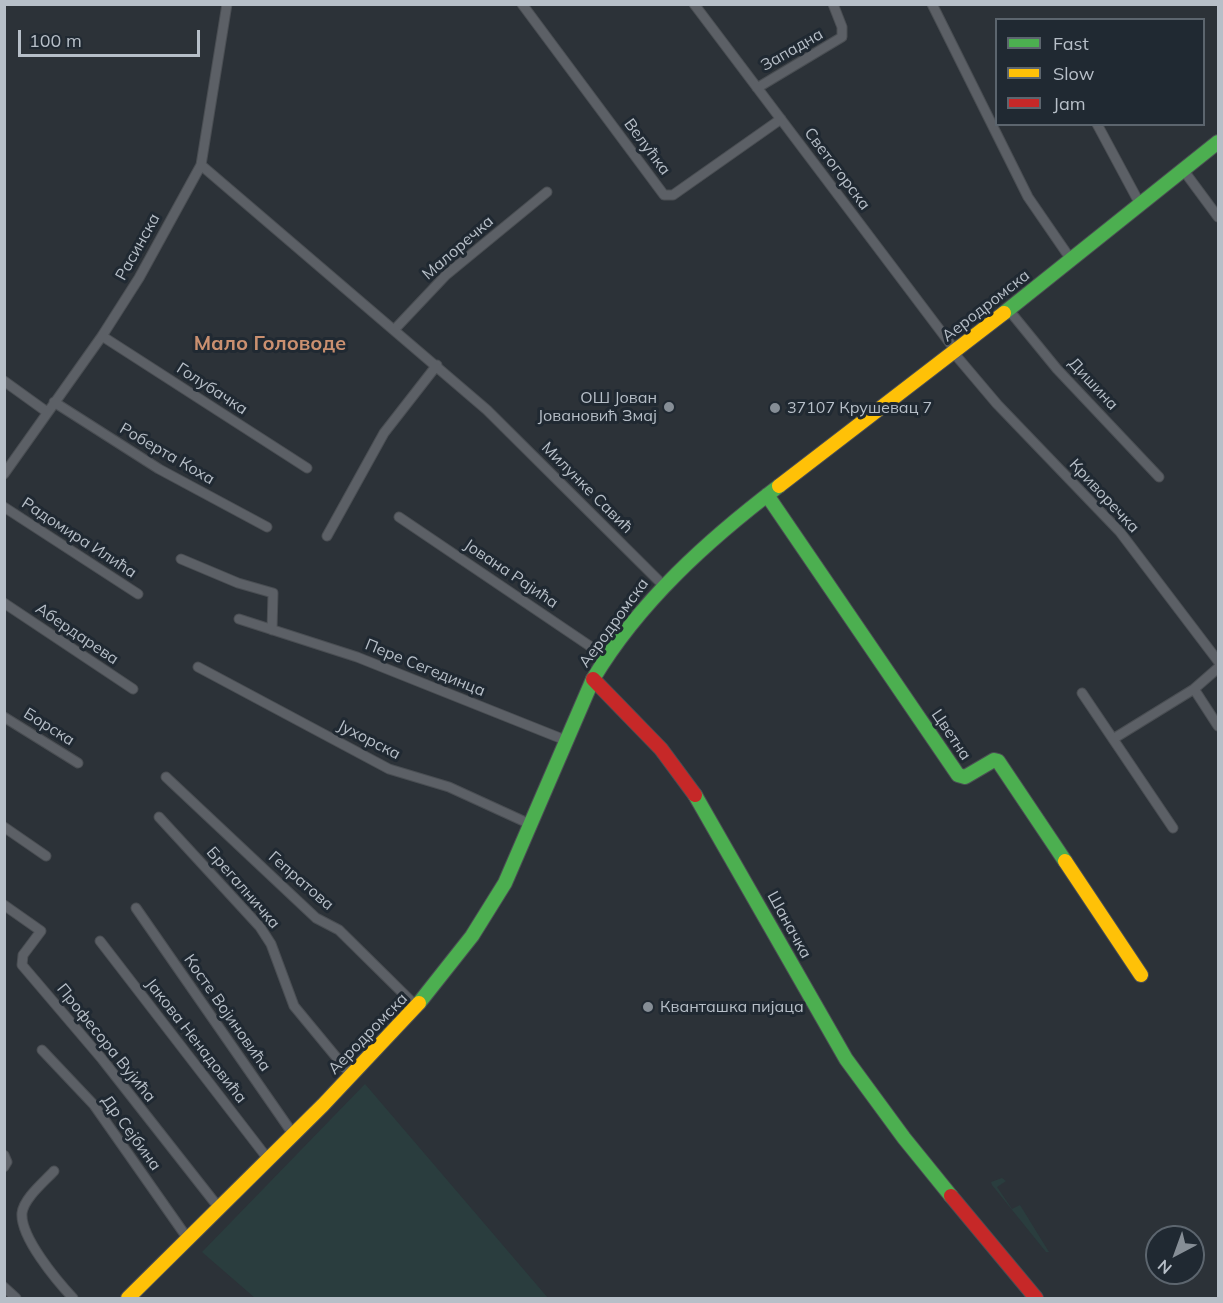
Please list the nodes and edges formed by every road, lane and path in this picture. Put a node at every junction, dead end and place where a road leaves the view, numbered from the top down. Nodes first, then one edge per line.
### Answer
1 (227, 4) edge
2 (522, 4) edge
3 (694, 4) edge
4 (833, 4) edge
5 (932, 4) edge
6 (757, 88) junction
7 (781, 119) junction
8 (1098, 126) edge
9 (1218, 142) edge
10 (201, 165) junction
11 (1184, 171) junction
12 (547, 192) dead end
13 (1141, 206) junction
14 (1218, 217) edge
15 (1072, 261) junction
16 (1008, 309) junction
17 (394, 330) junction
18 (102, 336) junction
19 (956, 353) junction
20 (437, 366) junction
21 (4, 381) edge
22 (54, 402) junction
23 (48, 412) junction
24 (307, 468) dead end
25 (4, 474) edge
26 (1159, 477) dead end
27 (767, 495) junction
28 (4, 507) edge
29 (399, 517) dead end
30 (267, 528) dead end
31 (327, 536) dead end
32 (181, 559) dead end
33 (663, 585) junction
34 (138, 594) dead end
35 (4, 603) edge
36 (239, 619) dead end
37 (272, 630) junction
38 (606, 657) junction
39 (1218, 661) edge
40 (198, 667) dead end
41 (1218, 668) edge
42 (593, 679) junction
43 (1194, 688) junction
44 (133, 689) dead end
45 (1082, 693) dead end
46 (4, 717) edge
47 (1218, 726) edge
48 (1113, 739) junction
49 (566, 740) junction
50 (78, 763) dead end
51 (166, 777) dead end
52 (159, 817) dead end
53 (532, 825) junction
54 (4, 827) edge
55 (1173, 828) dead end
56 (46, 856) dead end
57 (4, 904) edge
58 (136, 908) dead end
59 (100, 941) dead end
60 (1141, 975) dead end
61 (417, 1007) junction
62 (42, 1050) dead end
63 (351, 1075) junction
64 (293, 1134) junction
65 (4, 1155) edge
66 (268, 1159) junction
67 (4, 1167) edge
68 (54, 1171) dead end
69 (219, 1208) junction
70 (188, 1239) junction
71 (4, 1287) edge
72 (16, 1299) edge
73 (73, 1299) edge
74 (128, 1299) edge
75 (1036, 1299) edge

1 - 10 street, Расинска
2 - 7 street, Велућка
3 - 6 street, Светогорска
4 - 6 street, Западна
5 - 15 street
6 - 7 street, Светогорска
7 - 19 street, Светогорска
8 - 13 street
9 - 11 street, Аеродромска
10 - 17 street, Милунке Савић
10 - 18 street, Расинска
11 - 13 street, Аеродромска
11 - 14 street
12 - 17 street, Малоречка
13 - 15 street, Аеродромска
15 - 16 street, Аеродромска
16 - 19 street, Аеродромска
16 - 26 street, Дишина
17 - 20 street, Милунке Савић
18 - 22 street, Расинска
18 - 24 street, Голубачка
19 - 27 street, Аеродромска
19 - 39 street, Криворечка
20 - 31 street
20 - 33 street, Милунке Савић
21 - 23 street
22 - 23 street, Расинска
22 - 30 street, Роберта Коха
23 - 25 street, Расинска
27 - 33 street, Аеродромска
27 - 60 street, Цветна
28 - 34 street, Радомира Илића
29 - 38 street, Јована Рајића
32 - 37 street
33 - 38 street, Аеродромска
35 - 44 street, Абердарева
36 - 37 street, Пере Сегединца
37 - 49 street, Пере Сегединца
38 - 42 street, Аеродромска
40 - 53 street, Јухорска
41 - 43 street
42 - 49 street, Аеродромска
42 - 75 street, Шаначка
43 - 47 street
43 - 48 street
45 - 48 street
46 - 50 street, Борска
48 - 55 street
49 - 53 street, Аеродромска
51 - 61 street, Гепратова
52 - 63 street, Брегалничка
53 - 61 street, Аеродромска
54 - 56 street
57 - 69 street, Професора Вујића
58 - 64 street, Косте Војиновића
59 - 66 street, Јакова Ненадовића
61 - 63 street, Аеродромска
62 - 70 street, Др Сејбина
63 - 64 street, Аеродромска
64 - 66 street, Аеродромска
65 - 67 street
66 - 69 street, Аеродромска
68 - 73 street
69 - 70 street, Аеродромска
70 - 74 street, Аеродромска
71 - 72 street

